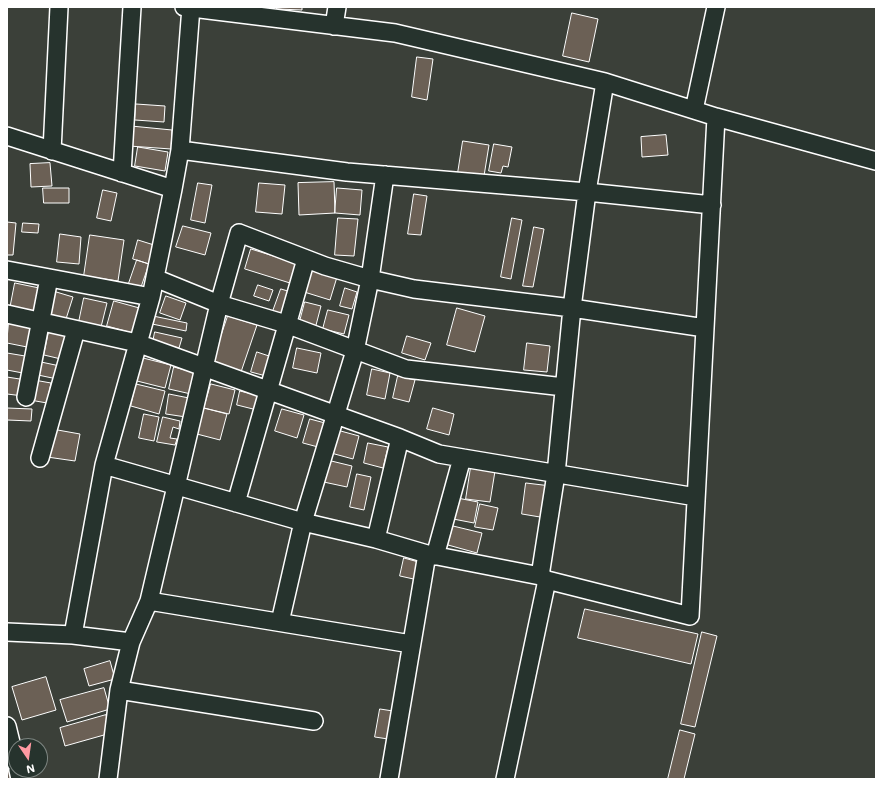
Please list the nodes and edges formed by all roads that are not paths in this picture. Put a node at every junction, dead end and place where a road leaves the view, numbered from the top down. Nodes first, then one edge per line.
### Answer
1 (58, 7) edge
2 (132, 7) edge
3 (189, 7) edge
4 (337, 7) edge
5 (716, 7) edge
6 (334, 26) junction
7 (605, 82) junction
8 (694, 110) junction
9 (716, 117) junction
10 (7, 136) edge
11 (180, 150) junction
12 (52, 151) junction
13 (876, 161) edge
14 (122, 172) junction
15 (385, 175) junction
16 (172, 189) junction
17 (587, 192) junction
18 (712, 205) junction
19 (306, 259) junction
20 (8, 274) edge
21 (49, 278) junction
22 (155, 278) junction
23 (370, 279) junction
24 (151, 297) junction
25 (219, 304) junction
26 (572, 308) junction
27 (7, 314) edge
28 (40, 322) junction
29 (286, 324) junction
30 (705, 328) junction
31 (76, 330) junction
32 (138, 343) junction
33 (355, 351) junction
34 (203, 367) junction
35 (564, 386) junction
36 (269, 391) junction
37 (26, 397) dead end
38 (336, 416) junction
39 (400, 438) junction
40 (40, 458) dead end
41 (462, 458) junction
42 (104, 465) junction
43 (556, 474) junction
44 (176, 487) junction
45 (696, 497) junction
46 (236, 503) junction
47 (303, 522) junction
48 (376, 539) junction
49 (431, 555) junction
50 (544, 578) junction
51 (149, 601) junction
52 (280, 622) junction
53 (7, 632) edge
54 (73, 635) junction
55 (131, 642) junction
56 (411, 644) junction
57 (119, 690) junction
58 (314, 721) dead end
59 (7, 726) edge
60 (10, 738) edge
61 (108, 779) edge
62 (389, 779) edge
63 (505, 779) edge

1 - 12 street
2 - 14 street
3 - 6 street
3 - 11 street
4 - 6 street
5 - 8 street
6 - 7 street
7 - 8 street
7 - 17 street
8 - 9 street
9 - 13 street
9 - 18 street
10 - 12 street
11 - 15 street
11 - 16 street
12 - 14 street
14 - 16 street
15 - 17 street
15 - 23 street
16 - 22 street
17 - 18 street
17 - 26 street
18 - 30 street
19 - 23 street
19 - 25 street
19 - 29 street
20 - 21 street
21 - 24 street
21 - 28 street
22 - 24 street
22 - 25 street
23 - 26 street
23 - 33 street
24 - 32 street
25 - 29 street
25 - 34 street
26 - 30 street
26 - 35 street
27 - 28 street
28 - 31 street
28 - 37 street
29 - 33 street
29 - 36 street
30 - 45 street
31 - 32 street
31 - 40 street
32 - 34 street
32 - 42 street
33 - 35 street
33 - 38 street
34 - 36 street
34 - 44 street
35 - 43 street
36 - 38 street
36 - 46 street
38 - 39 street
38 - 47 street
39 - 41 street
39 - 48 street
41 - 43 street
41 - 49 street
42 - 44 street
42 - 54 street
43 - 45 street
43 - 50 street
44 - 46 street
44 - 51 street
45 - 50 street
46 - 47 street
47 - 48 street
47 - 52 street
48 - 49 street
49 - 50 street
49 - 56 street
50 - 63 street
51 - 52 street
51 - 55 street
52 - 56 street
53 - 54 street
54 - 55 street
55 - 57 street
56 - 62 street
57 - 58 street
57 - 61 street
59 - 60 street

